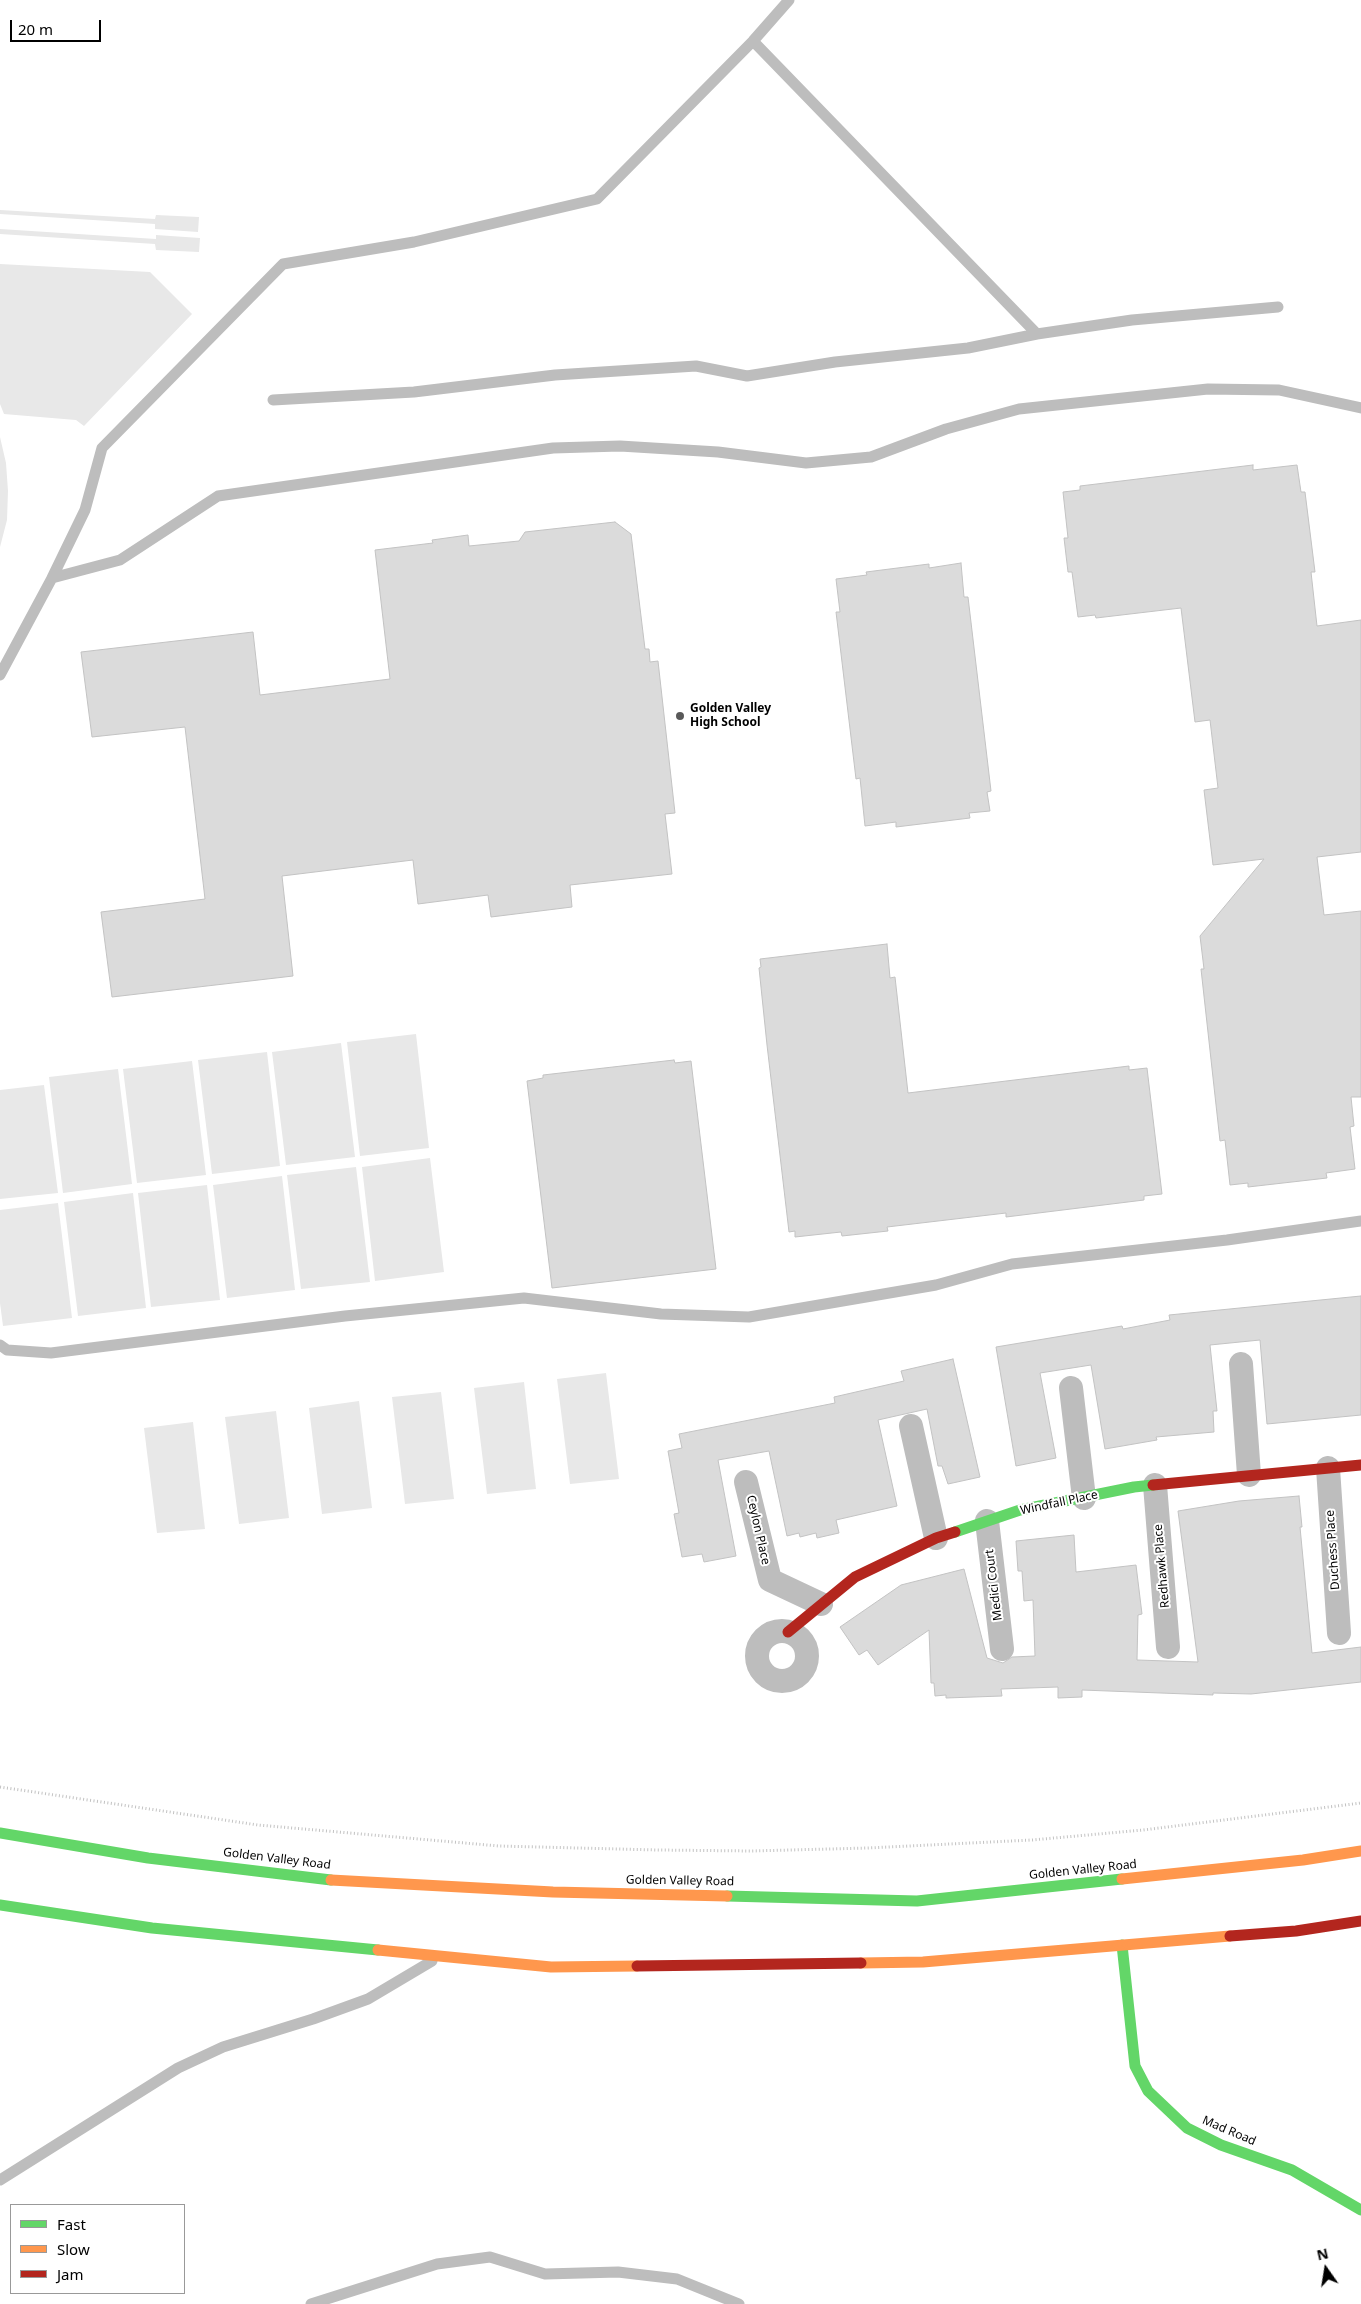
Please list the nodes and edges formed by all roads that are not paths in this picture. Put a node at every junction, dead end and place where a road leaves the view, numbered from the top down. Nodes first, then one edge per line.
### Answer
1 (789, 0) edge
2 (753, 40) junction
3 (1278, 307) dead end
4 (1037, 334) junction
5 (273, 400) dead end
6 (1361, 408) edge
7 (52, 578) junction
8 (0, 675) edge
9 (1361, 1221) edge
10 (0, 1345) edge
11 (1241, 1364) dead end
12 (1071, 1388) dead end
13 (911, 1426) dead end
14 (1361, 1465) edge
15 (1328, 1468) junction
16 (1249, 1475) junction
17 (746, 1482) dead end
18 (1155, 1485) junction
19 (1084, 1498) junction
20 (987, 1521) junction
21 (936, 1538) junction
22 (821, 1604) junction
23 (788, 1632) dead end
24 (1338, 1633) dead end
25 (1168, 1647) dead end
26 (1002, 1649) dead end
27 (0, 1833) edge
28 (1361, 1852) edge
29 (0, 1906) edge
30 (1361, 1921) edge
31 (1122, 1945) junction
32 (440, 1956) junction
33 (0, 2180) edge
34 (1361, 2210) edge
35 (311, 2304) edge
36 (739, 2304) edge

1 - 2 lane
2 - 4 lane
2 - 7 lane
3 - 4 lane
4 - 5 lane
6 - 7 lane
7 - 8 lane
9 - 10 lane
11 - 16 street
12 - 19 street
13 - 21 street
14 - 15 main road, Windfall Place
15 - 16 main road, Windfall Place
15 - 24 street, Duchess Place
16 - 18 main road, Windfall Place
17 - 22 street, Ceylon Place
18 - 19 main road, Windfall Place
18 - 25 street, Redhawk Place
19 - 20 main road, Windfall Place
20 - 21 main road, Windfall Place
20 - 26 street, Medici Court
21 - 22 main road, Windfall Place
22 - 23 main road, Windfall Place
27 - 28 main road, Golden Valley Road
29 - 32 main road
30 - 31 main road
31 - 32 main road
31 - 34 main road, Mad Road
32 - 33 lane
35 - 36 lane

